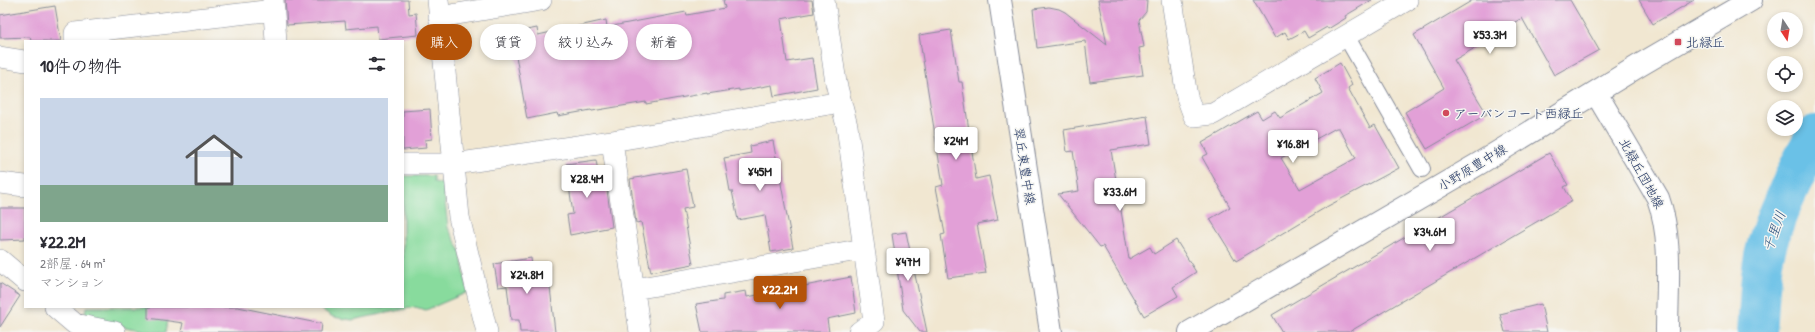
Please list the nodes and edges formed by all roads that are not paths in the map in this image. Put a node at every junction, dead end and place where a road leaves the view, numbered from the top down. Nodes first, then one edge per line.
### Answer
1 (541, 0) edge
2 (824, 0) edge
3 (1000, 0) edge
4 (1172, 0) edge
5 (1407, 0) edge
6 (1751, 0) edge
7 (274, 5) edge
8 (439, 8) edge
9 (1346, 36) junction
10 (75, 40) edge
11 (276, 40) edge
12 (0, 56) edge
13 (24, 62) edge
14 (1596, 93) junction
15 (841, 102) junction
16 (612, 141) junction
17 (404, 164) edge
18 (454, 164) junction
19 (1422, 168) dead end
20 (0, 183) edge
21 (24, 186) edge
22 (864, 249) junction
23 (0, 260) edge
24 (24, 280) edge
25 (634, 288) junction
26 (56, 308) edge
27 (74, 321) edge
28 (115, 332) edge
29 (488, 332) edge
30 (640, 332) edge
31 (859, 332) edge
32 (1051, 332) edge
33 (1190, 332) edge
34 (1667, 332) edge

1 - 8 street
2 - 15 street
3 - 32 street, 翠丘東豊中線
4 - 9 street
5 - 9 street
6 - 14 street, 小野原豊中線
7 - 10 street
7 - 11 street
8 - 18 street
9 - 19 street
12 - 13 street
14 - 33 street, 小野原豊中線
14 - 34 street, 北緑丘団地線
15 - 16 street
15 - 22 street
16 - 18 street
16 - 25 street
17 - 18 street
18 - 29 street
20 - 21 street
22 - 25 street
22 - 31 street
23 - 24 street
25 - 30 street
26 - 27 street
27 - 28 street

